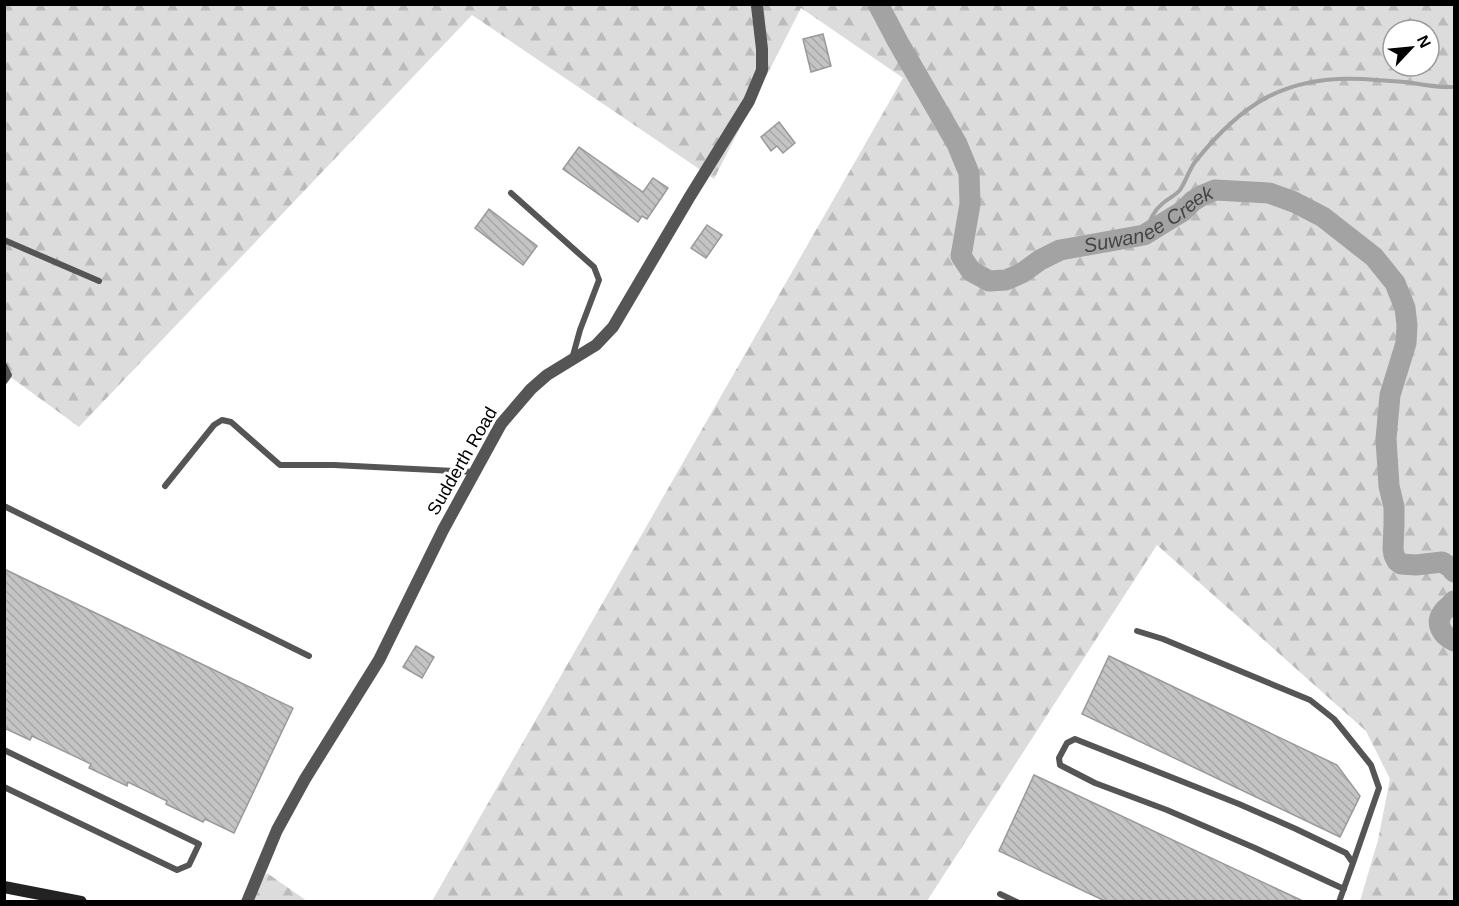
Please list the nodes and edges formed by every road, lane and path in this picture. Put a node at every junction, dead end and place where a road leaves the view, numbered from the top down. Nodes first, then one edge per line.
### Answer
1 (757, 6) dead end
2 (512, 193) dead end
3 (4, 240) edge
4 (99, 281) dead end
5 (572, 359) junction
6 (4, 365) edge
7 (4, 382) edge
8 (475, 472) junction
9 (165, 486) dead end
10 (4, 506) edge
11 (1137, 631) dead end
12 (309, 656) dead end
13 (4, 750) edge
14 (4, 787) edge
15 (1353, 863) junction
16 (4, 887) edge
17 (1344, 889) junction
18 (1000, 894) dead end
19 (81, 902) edge
20 (247, 902) edge
21 (1017, 902) edge
22 (1339, 902) edge

1 - 5 street, Sudderth Road
2 - 5 lane
3 - 4 lane
5 - 8 street, Sudderth Road
6 - 7 lane
8 - 9 lane
8 - 20 street, Sudderth Road
10 - 12 lane
11 - 15 lane
13 - 14 lane
15 - 17 lane
15 - 17 lane
16 - 19 main road
17 - 22 lane
18 - 21 lane

